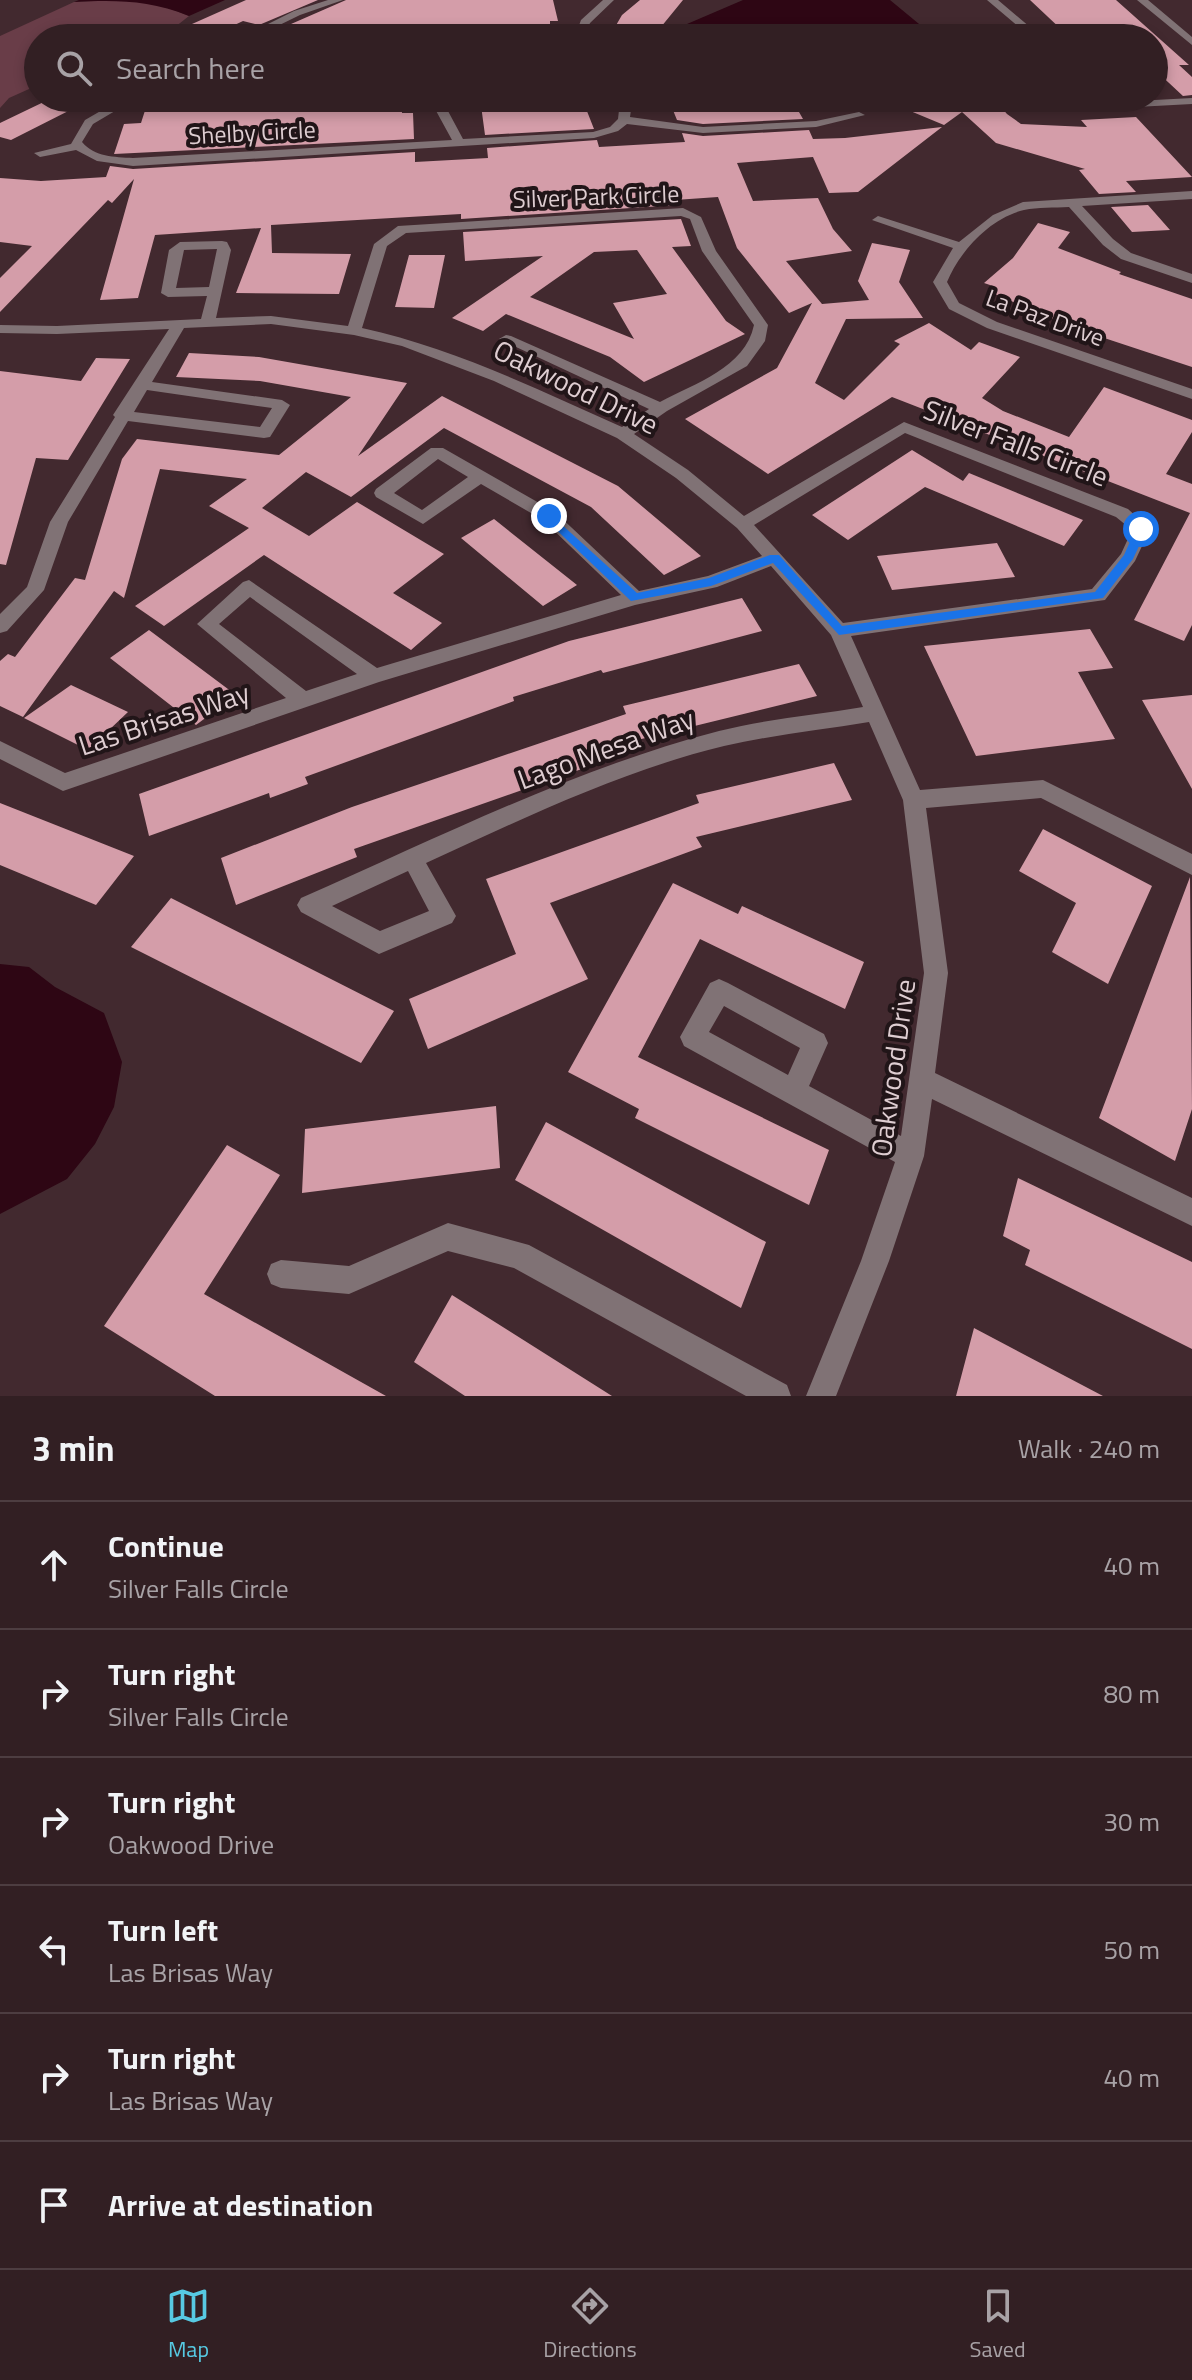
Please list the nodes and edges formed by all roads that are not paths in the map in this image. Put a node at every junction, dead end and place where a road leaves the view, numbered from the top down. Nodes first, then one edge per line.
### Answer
1 (338, 0) edge
2 (609, 0) edge
3 (992, 0) edge
4 (1142, 0) edge
5 (274, 24) edge
6 (584, 24) edge
7 (1021, 24) edge
8 (1192, 42) edge
9 (1192, 101) edge
10 (1168, 102) edge
11 (106, 112) edge
12 (443, 112) edge
13 (625, 112) edge
14 (859, 115) dead end
15 (624, 120) junction
16 (459, 142) junction
17 (78, 146) junction
18 (40, 153) dead end
19 (1192, 195) edge
20 (1072, 203) junction
21 (878, 220) dead end
22 (962, 247) junction
23 (1192, 279) edge
24 (215, 291) junction
25 (208, 321) junction
26 (179, 324) junction
27 (0, 329) edge
28 (354, 331) junction
29 (506, 339) dead end
30 (144, 385) junction
31 (1192, 394) edge
32 (661, 408) junction
33 (121, 415) junction
34 (623, 434) junction
35 (480, 477) junction
36 (743, 524) junction
37 (775, 558) junction
38 (635, 598) junction
39 (0, 626) edge
40 (839, 631) junction
41 (374, 676) junction
42 (305, 702) junction
43 (875, 713) junction
44 (0, 749) edge
45 (914, 800) junction
46 (413, 860) junction
47 (1192, 865) edge
48 (923, 1081) junction
49 (794, 1092) junction
50 (911, 1156) junction
51 (1192, 1212) edge
52 (281, 1274) dead end
53 (776, 1396) edge
54 (821, 1396) edge

1 - 5 street
2 - 6 street
3 - 7 street
4 - 8 street
9 - 10 street
11 - 17 street
12 - 16 street
13 - 15 street
14 - 15 street
15 - 16 street, Shelby Circle
16 - 17 street, Shelby Circle
17 - 18 street
19 - 20 street, La Paz Drive
20 - 22 street, La Paz Drive
20 - 23 street
21 - 22 street
22 - 31 street, La Paz Drive
24 - 24 street
24 - 25 street
25 - 26 street, Oakwood Drive
25 - 28 street, Oakwood Drive
26 - 27 street, Oakwood Drive
26 - 30 street
28 - 32 street, Silver Park Circle
28 - 34 street, Oakwood Drive
29 - 32 street
30 - 33 street
30 - 33 street
32 - 34 street, Silver Park Circle
33 - 39 street
34 - 36 street, Oakwood Drive
35 - 35 street
35 - 38 street
36 - 37 street, Oakwood Drive
36 - 40 street, Silver Falls Circle
37 - 38 street, Las Brisas Way
37 - 40 street, Oakwood Drive
38 - 41 street, Las Brisas Way
40 - 43 street, Oakwood Drive
41 - 42 street, Las Brisas Way
41 - 42 street, Las Brisas Way
42 - 44 street, Las Brisas Way
43 - 45 street, Oakwood Drive
43 - 46 street, Lago Mesa Way
45 - 47 street
45 - 48 street, Oakwood Drive
46 - 46 street, Lago Mesa Way
48 - 50 street, Oakwood Drive
48 - 51 street
49 - 49 street
49 - 50 street
50 - 54 street, Oakwood Drive
52 - 53 street

